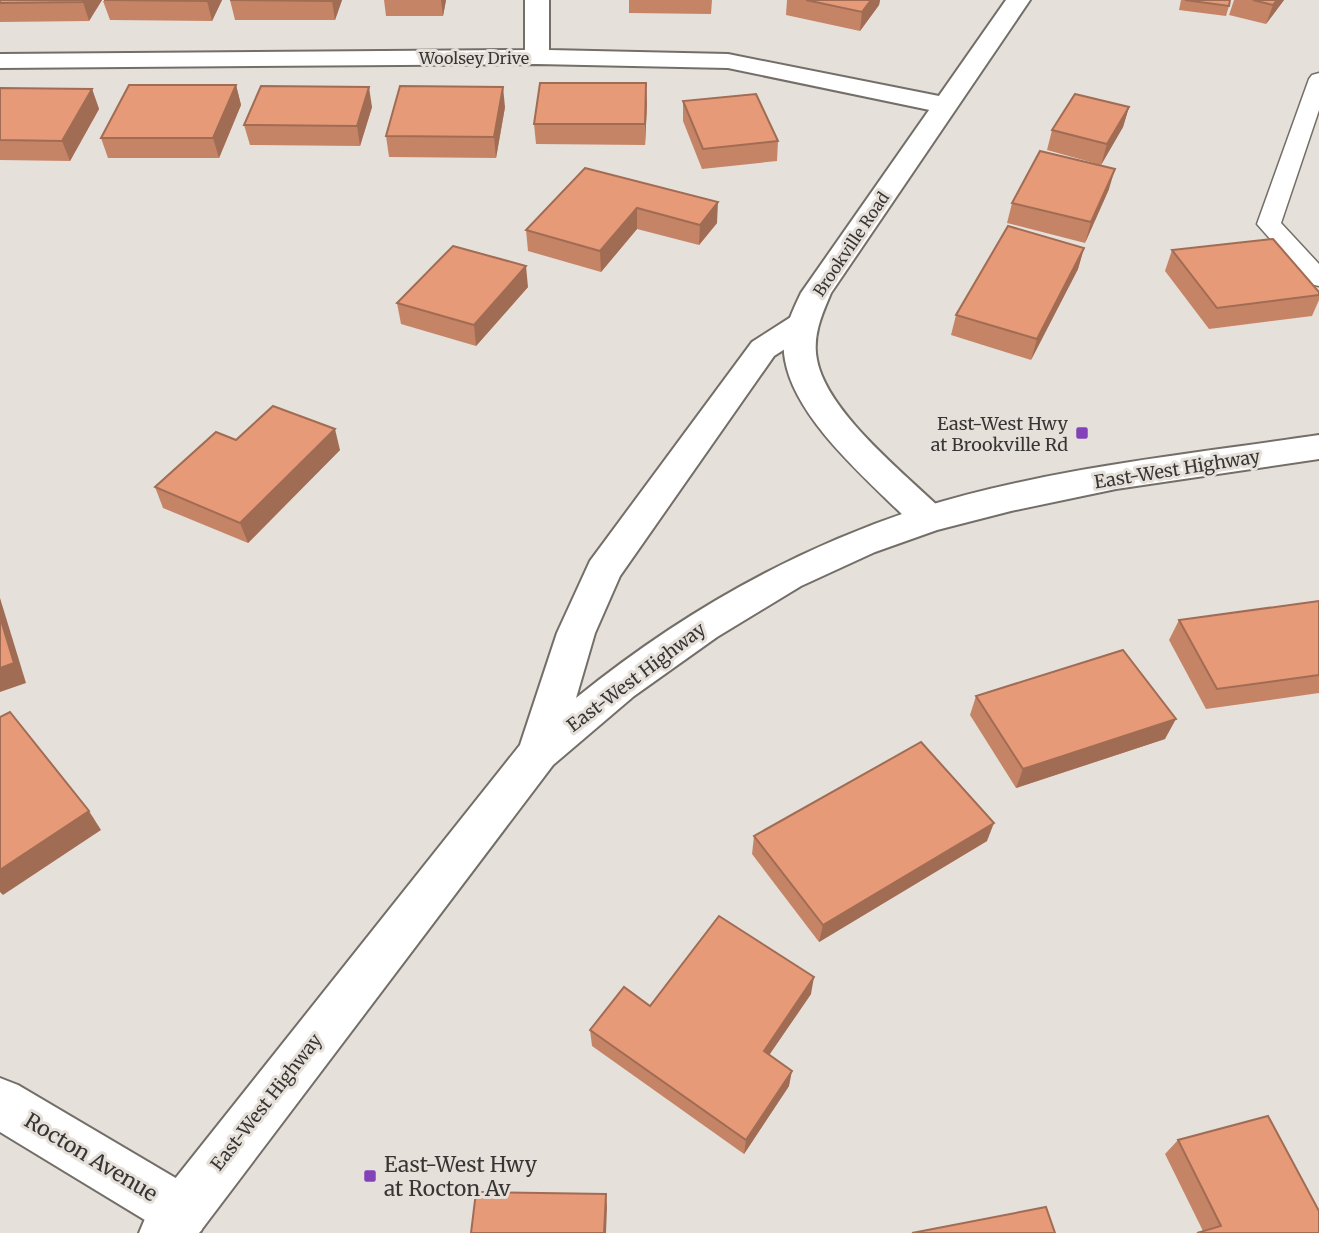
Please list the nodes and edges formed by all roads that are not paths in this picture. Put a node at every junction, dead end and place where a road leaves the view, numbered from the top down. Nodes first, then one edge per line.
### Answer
1 (537, 0) edge
2 (1017, 0) edge
3 (537, 57) junction
4 (0, 61) edge
5 (1319, 79) edge
6 (944, 105) junction
7 (1319, 279) edge
8 (802, 324) junction
9 (1319, 447) edge
10 (929, 519) junction
11 (538, 753) junction
12 (0, 1103) edge
13 (174, 1222) edge

1 - 3 main road
2 - 6 main road, Brookville Road
3 - 4 main road, Woolsey Drive
3 - 6 main road, Woolsey Drive
5 - 7 lane
6 - 8 main road, Brookville Road
8 - 10 main road, Brookville Road
8 - 11 main road
9 - 10 main road, East-West Highway
10 - 11 main road, East-West Highway
11 - 13 main road, East-West Highway
12 - 13 main road, Rocton Avenue

